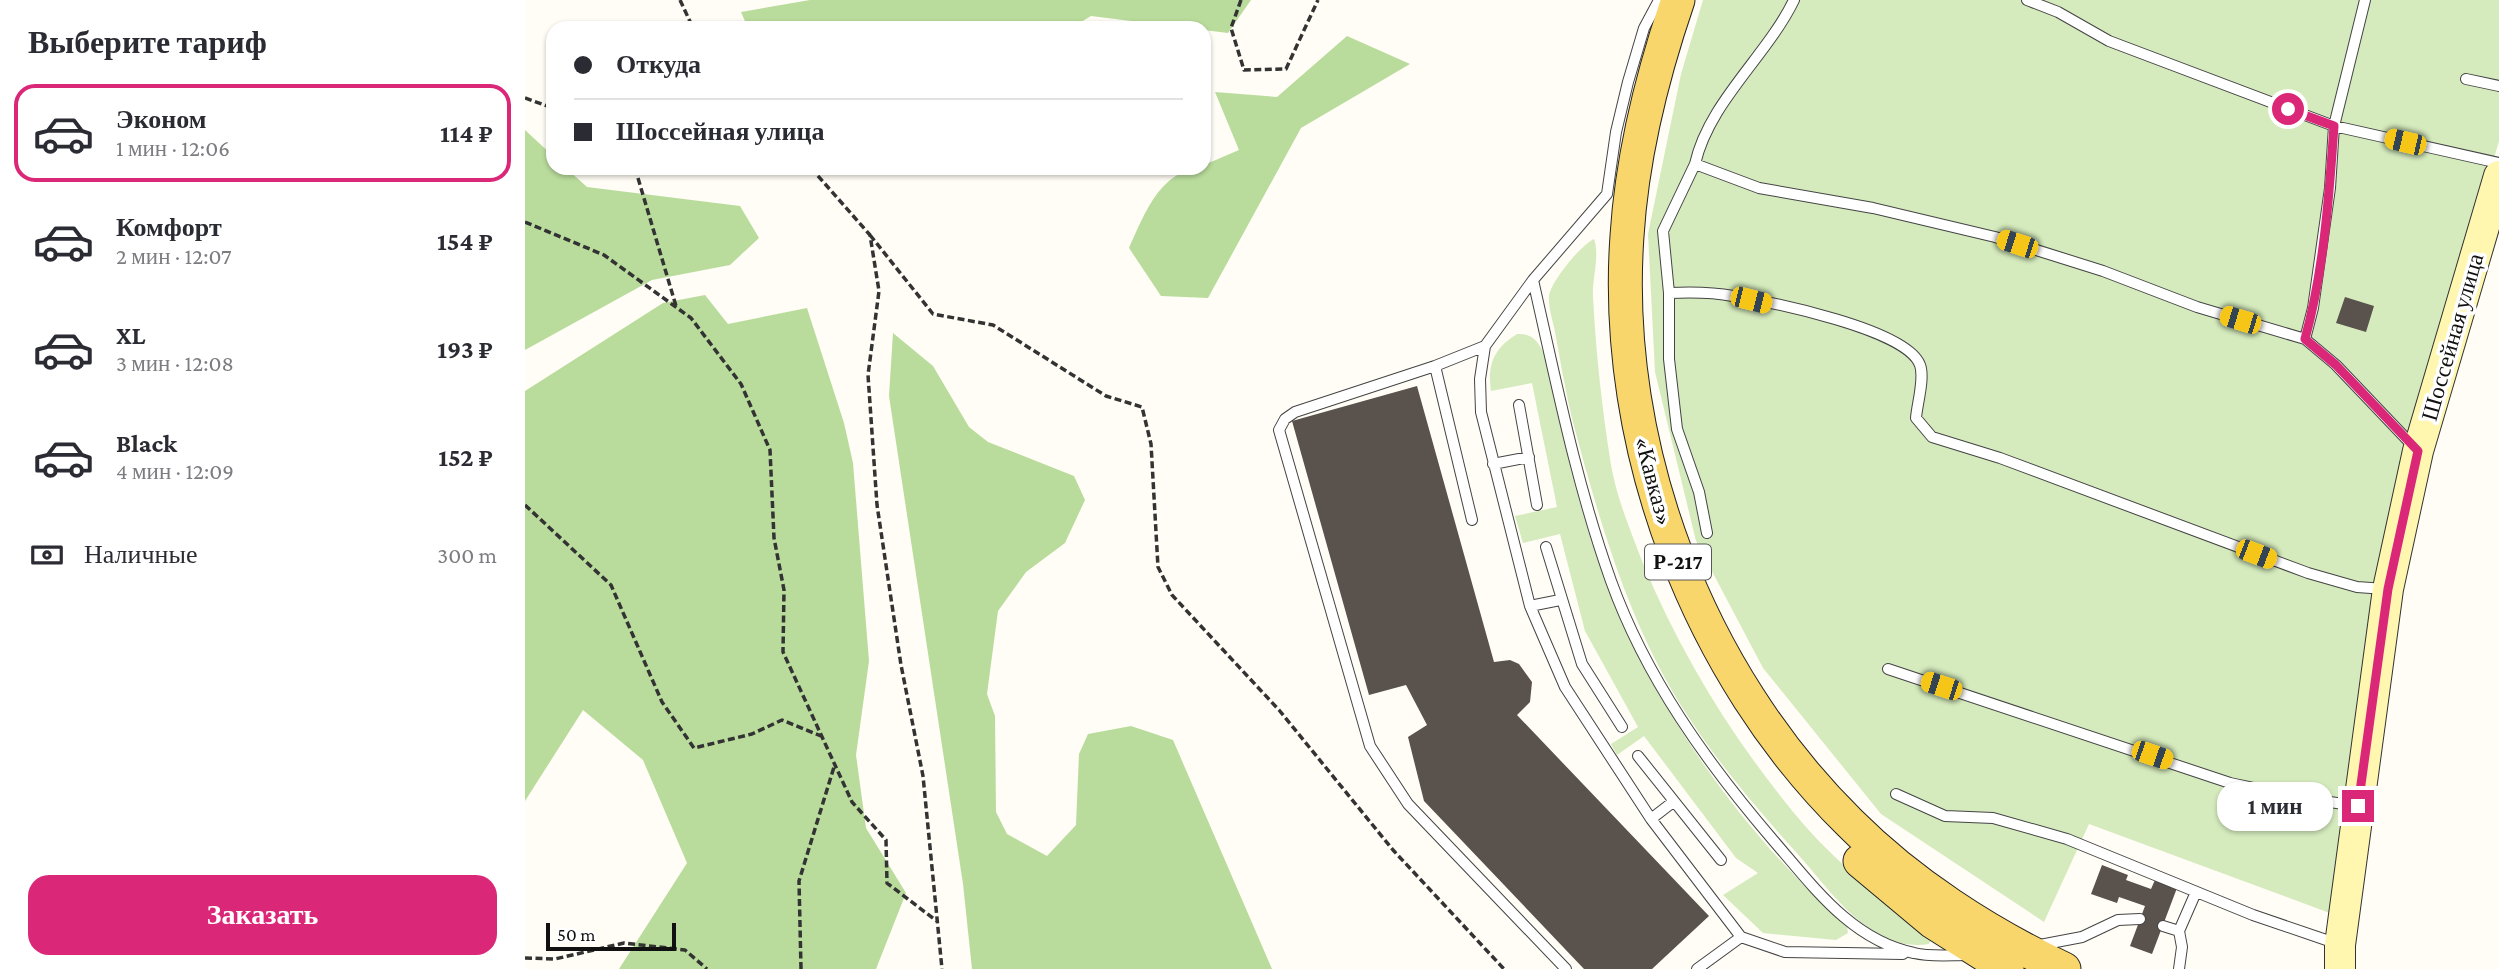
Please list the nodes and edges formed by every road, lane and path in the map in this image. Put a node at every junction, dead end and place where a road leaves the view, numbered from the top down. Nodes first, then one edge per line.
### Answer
1 (680, 0) edge
2 (1241, 0) edge
3 (1318, 0) edge
4 (1794, 0) edge
5 (2027, 0) edge
6 (2365, 0) edge
7 (1665, 1) edge
8 (690, 21) edge
9 (2466, 79) dead end
10 (2499, 86) edge
11 (525, 97) edge
12 (546, 105) edge
13 (2334, 126) junction
14 (2499, 163) edge
15 (1695, 164) junction
16 (637, 175) edge
17 (817, 175) edge
18 (2499, 176) edge
19 (525, 222) edge
20 (870, 235) junction
21 (1533, 280) junction
22 (1669, 293) junction
23 (676, 308) junction
24 (2305, 339) junction
25 (1485, 346) junction
26 (1435, 366) junction
27 (1518, 405) dead end
28 (2418, 451) junction
29 (1529, 457) junction
30 (1493, 464) junction
31 (525, 505) edge
32 (1537, 505) dead end
33 (1472, 520) dead end
34 (1707, 533) dead end
35 (1546, 547) dead end
36 (2388, 589) junction
37 (1560, 600) junction
38 (1530, 606) junction
39 (1888, 669) dead end
40 (1622, 727) dead end
41 (821, 736) junction
42 (1638, 755) dead end
43 (835, 765) junction
44 (1896, 794) dead end
45 (1673, 802) junction
46 (2358, 806) junction
47 (1651, 819) junction
48 (1721, 860) dead end
49 (2196, 892) junction
50 (2140, 919) dead end
51 (937, 922) junction
52 (2163, 926) dead end
53 (2179, 932) junction
54 (1741, 937) junction
55 (1916, 954) junction
56 (2002, 956) edge
57 (525, 958) edge
58 (2338, 959) edge
59 (707, 969) edge
60 (801, 969) edge
61 (942, 969) edge
62 (1504, 969) edge
63 (1566, 969) edge
64 (1697, 969) edge
65 (2064, 969) edge
66 (2179, 969) edge

1 - 8 path
2 - 3 path
4 - 15 lane
5 - 13 lane
6 - 13 lane
7 - 21 lane
7 - 56 main road, «Кавказ» / Р-217
9 - 10 lane
11 - 12 path
13 - 14 lane
13 - 24 lane
15 - 22 lane
15 - 24 lane
16 - 23 path
17 - 20 path
18 - 28 street, Шоссейная улица
19 - 23 path
20 - 51 path
20 - 62 path
21 - 25 lane
21 - 55 lane
22 - 34 lane
22 - 36 lane
23 - 41 path
24 - 28 lane
25 - 26 lane
25 - 30 lane
26 - 33 lane
26 - 63 lane
27 - 29 lane
28 - 36 street, Шоссейная улица
29 - 30 lane
29 - 32 lane
30 - 38 lane
31 - 41 path
35 - 37 lane
36 - 46 street, Шоссейная улица
37 - 38 lane
37 - 40 lane
38 - 47 lane
39 - 46 lane
41 - 43 path
42 - 45 lane
43 - 51 path
43 - 60 path
44 - 49 lane
45 - 47 lane
45 - 48 lane
46 - 58 street, Шоссейная улица
47 - 54 lane
49 - 53 lane
49 - 58 lane
50 - 56 lane
51 - 61 path
52 - 53 lane
53 - 66 lane
54 - 55 lane
54 - 64 lane
55 - 56 lane
56 - 65 main road, «Кавказ» / Р-217
57 - 59 path

